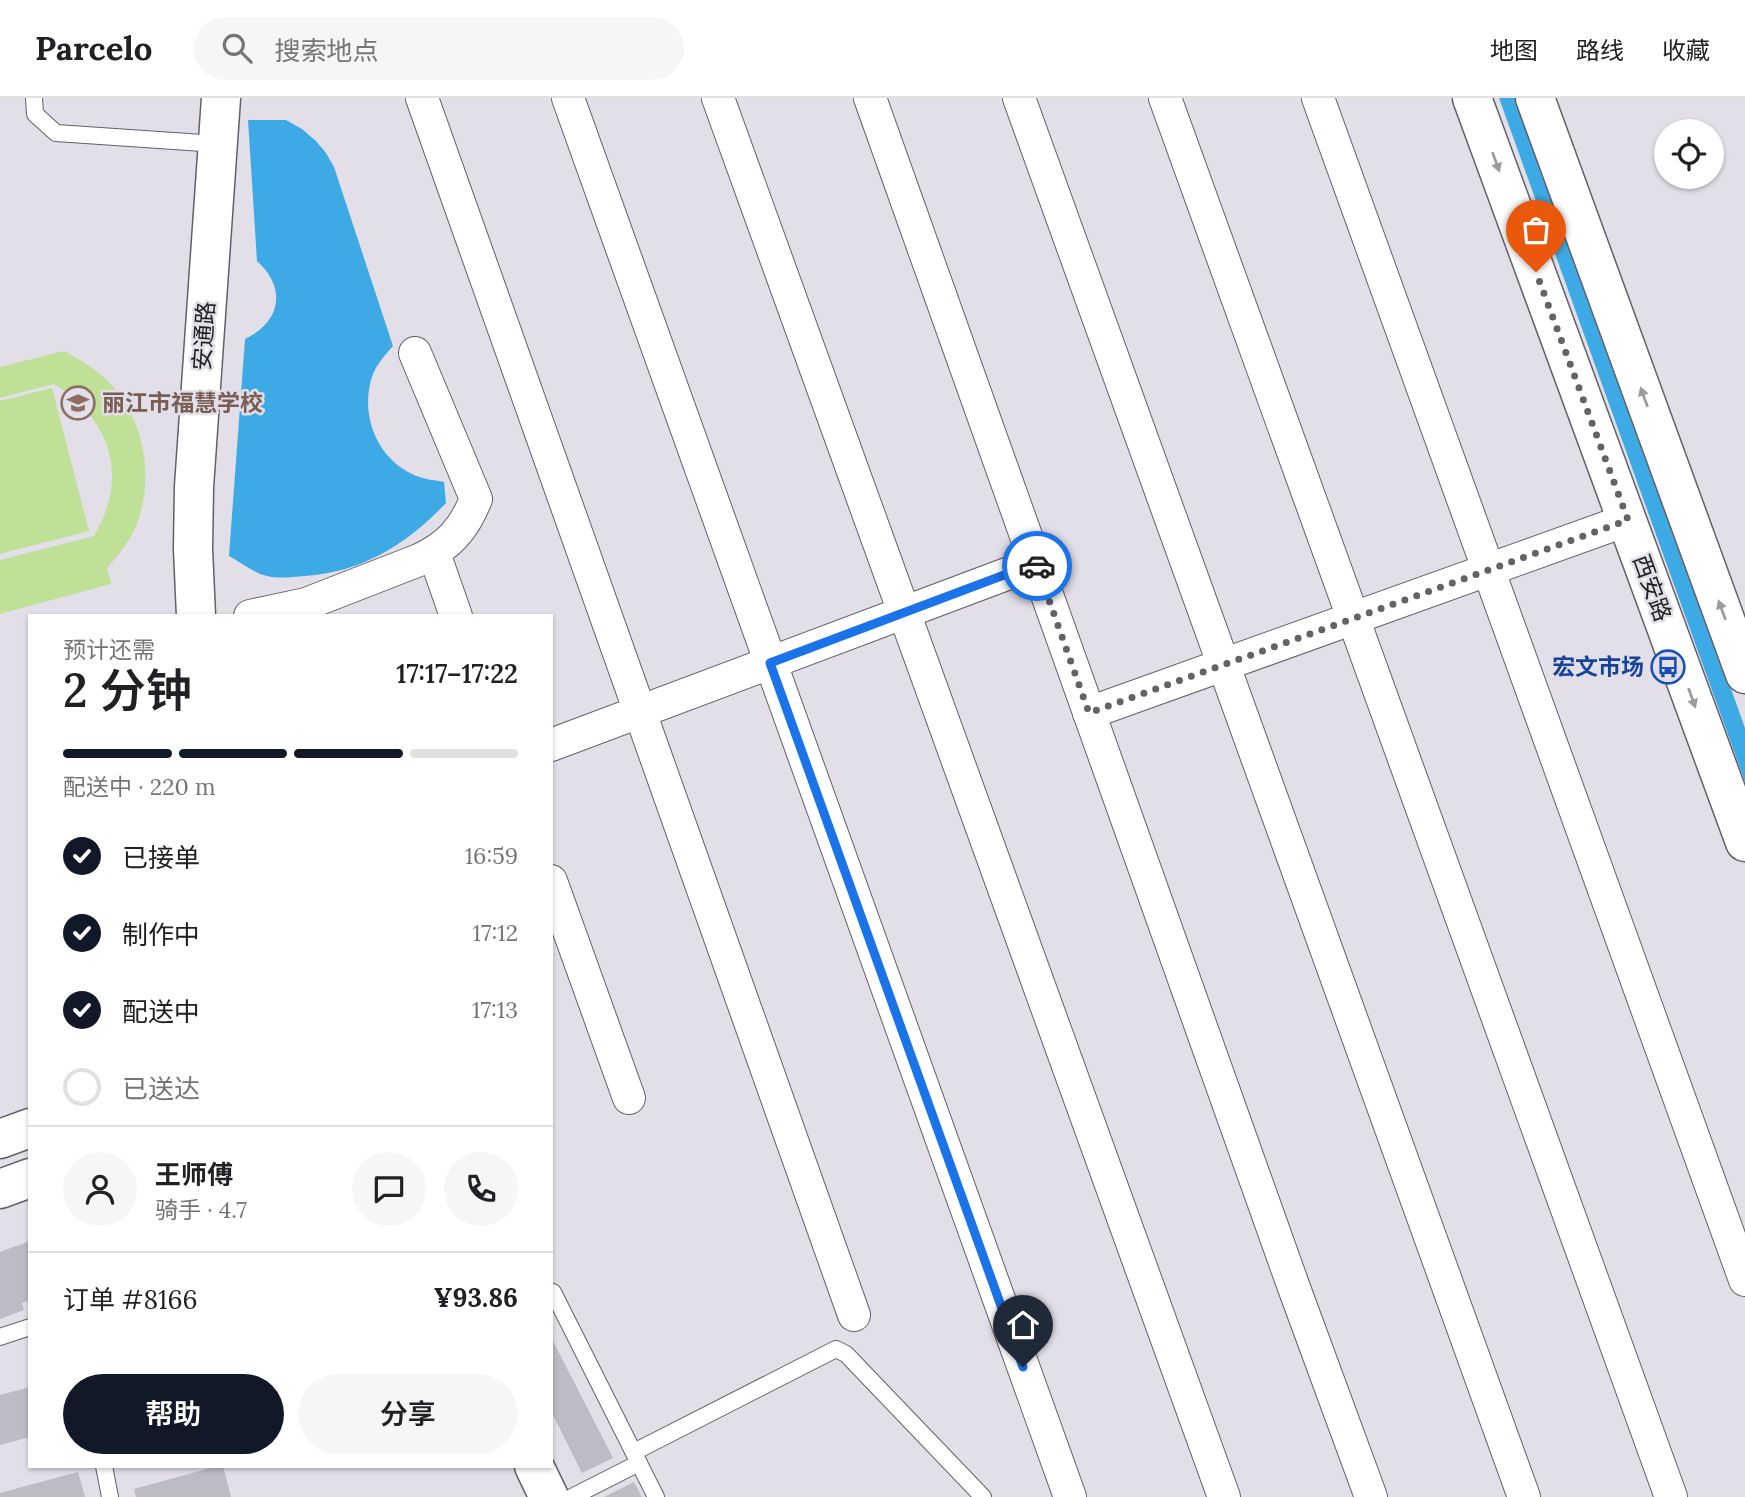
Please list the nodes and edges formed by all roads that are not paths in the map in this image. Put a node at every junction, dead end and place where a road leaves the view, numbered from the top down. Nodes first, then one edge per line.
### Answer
1 (34, 98) edge
2 (221, 98) edge
3 (422, 98) edge
4 (568, 98) edge
5 (718, 98) edge
6 (870, 98) edge
7 (1019, 98) edge
8 (1165, 98) edge
9 (1318, 98) edge
10 (1472, 98) edge
11 (1535, 98) edge
12 (218, 144) junction
13 (415, 353) dead end
14 (1628, 520) junction
15 (434, 553) junction
16 (1036, 563) junction
17 (1488, 570) junction
18 (308, 610) edge
19 (904, 612) junction
20 (196, 614) edge
21 (269, 614) edge
22 (455, 614) edge
23 (1354, 618) junction
24 (770, 663) junction
25 (1224, 664) junction
26 (1745, 674) edge
27 (640, 711) junction
28 (1089, 713) junction
29 (553, 744) edge
30 (1745, 842) edge
31 (553, 887) edge
32 (629, 1098) dead end
33 (28, 1129) edge
34 (0, 1139) edge
35 (28, 1179) edge
36 (0, 1189) edge
37 (1745, 1280) edge
38 (553, 1292) dead end
39 (854, 1315) dead end
40 (28, 1328) edge
41 (0, 1338) edge
42 (637, 1458) junction
43 (104, 1468) edge
44 (535, 1468) edge
45 (110, 1497) edge
46 (549, 1497) edge
47 (572, 1497) edge
48 (656, 1497) edge
49 (983, 1497) edge
50 (1070, 1497) edge
51 (1224, 1497) edge
52 (1371, 1497) edge
53 (1524, 1497) edge
54 (1671, 1497) edge

1 - 12 lane
2 - 12 street, 安通路
3 - 27 street
4 - 24 street
5 - 19 street
6 - 16 street
7 - 25 street
8 - 23 street
9 - 17 street
10 -> 14 street, 西安路
26 -> 11 street
12 - 20 street, 安通路
13 - 15 street
14 - 17 street
14 -> 30 street, 西安路
15 - 18 street
15 - 22 street
16 - 19 street
16 - 28 street
17 - 23 street
17 - 37 street
18 - 21 street
19 - 24 street
19 - 51 street
23 - 25 street
23 - 54 street
24 - 27 street
24 - 50 street
25 - 28 street
25 - 53 street
27 - 29 street
27 - 39 street
28 - 52 street
31 - 32 street
33 - 34 street
35 - 36 street
38 - 42 lane
40 - 41 lane
42 - 47 lane
42 - 48 lane
42 - 49 lane
43 - 45 lane
44 - 46 street

